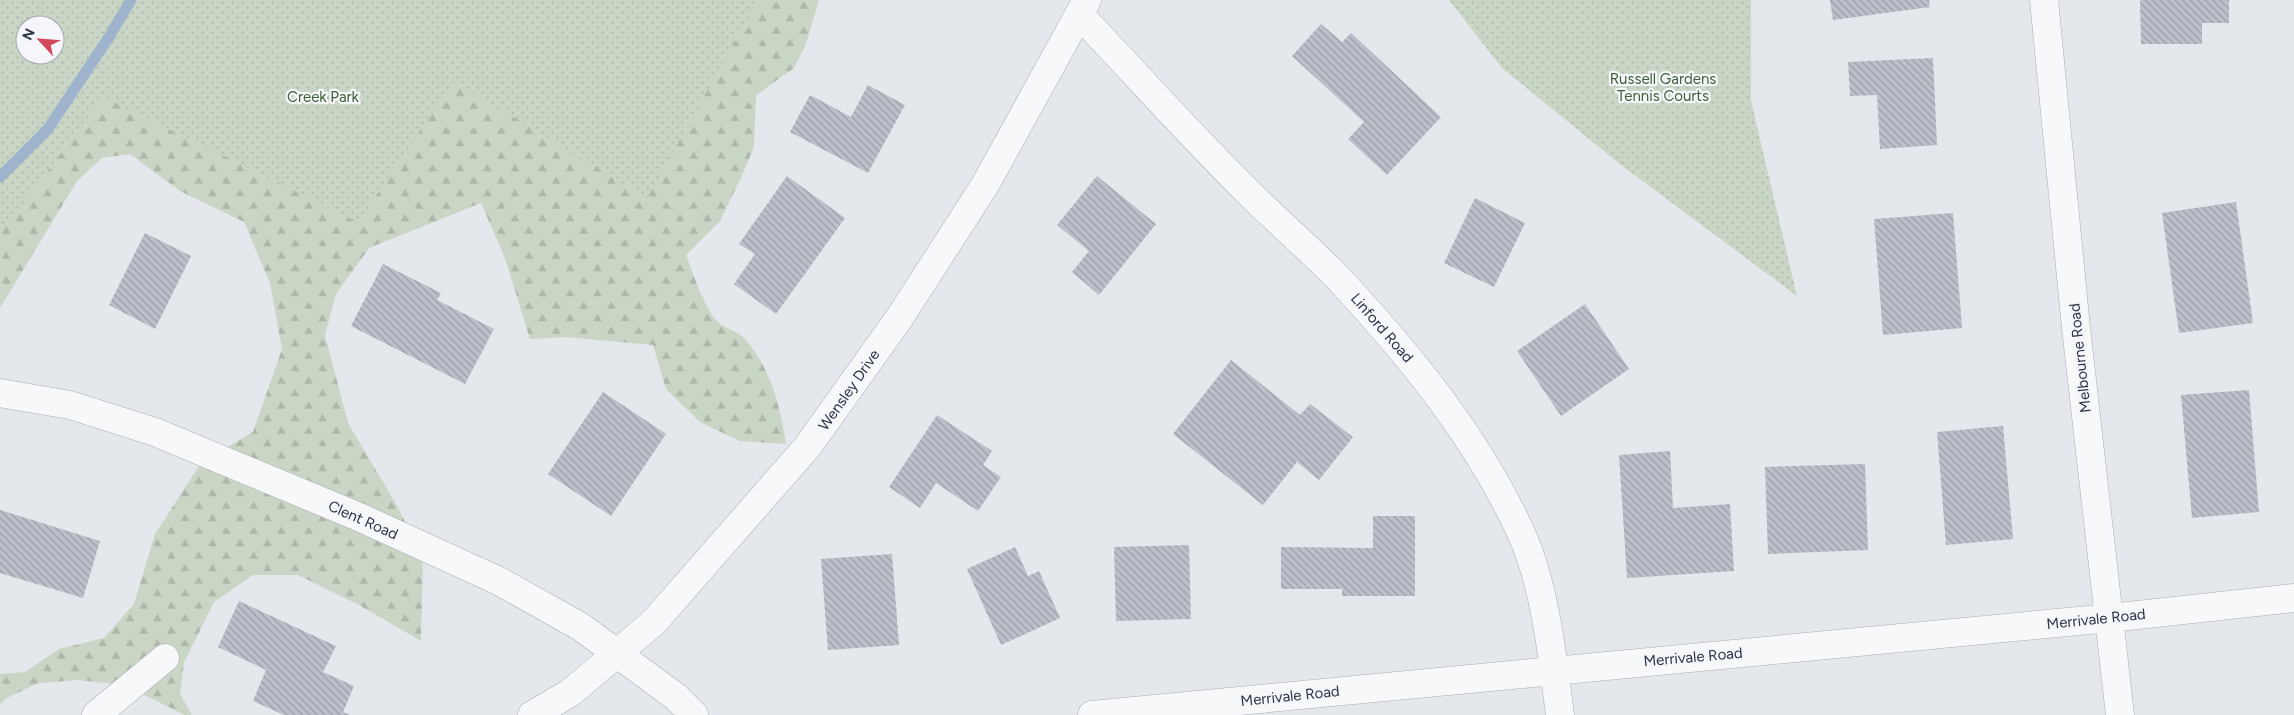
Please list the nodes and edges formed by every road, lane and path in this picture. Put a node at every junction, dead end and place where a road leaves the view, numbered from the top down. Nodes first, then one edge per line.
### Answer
1 (2044, 0) edge
2 (1083, 7) edge
3 (0, 393) edge
4 (2294, 598) edge
5 (2110, 618) junction
6 (617, 653) junction
7 (165, 658) dead end
8 (1555, 670) junction
9 (96, 715) edge
10 (532, 715) edge
11 (694, 715) edge
12 (1092, 715) edge
13 (1560, 715) edge
14 (2120, 715) edge

1 - 5 street, Melbourne Road
2 - 6 street, Wensley Drive
2 - 8 street, Linford Road
3 - 6 street, Clent Road
4 - 5 street, Merrivale Road
5 - 8 street, Merrivale Road
5 - 14 street, Melbourne Road
6 - 10 street, Wensley Drive
6 - 11 street, Clent Road
7 - 9 street
8 - 12 street, Merrivale Road
8 - 13 street, Linford Road

